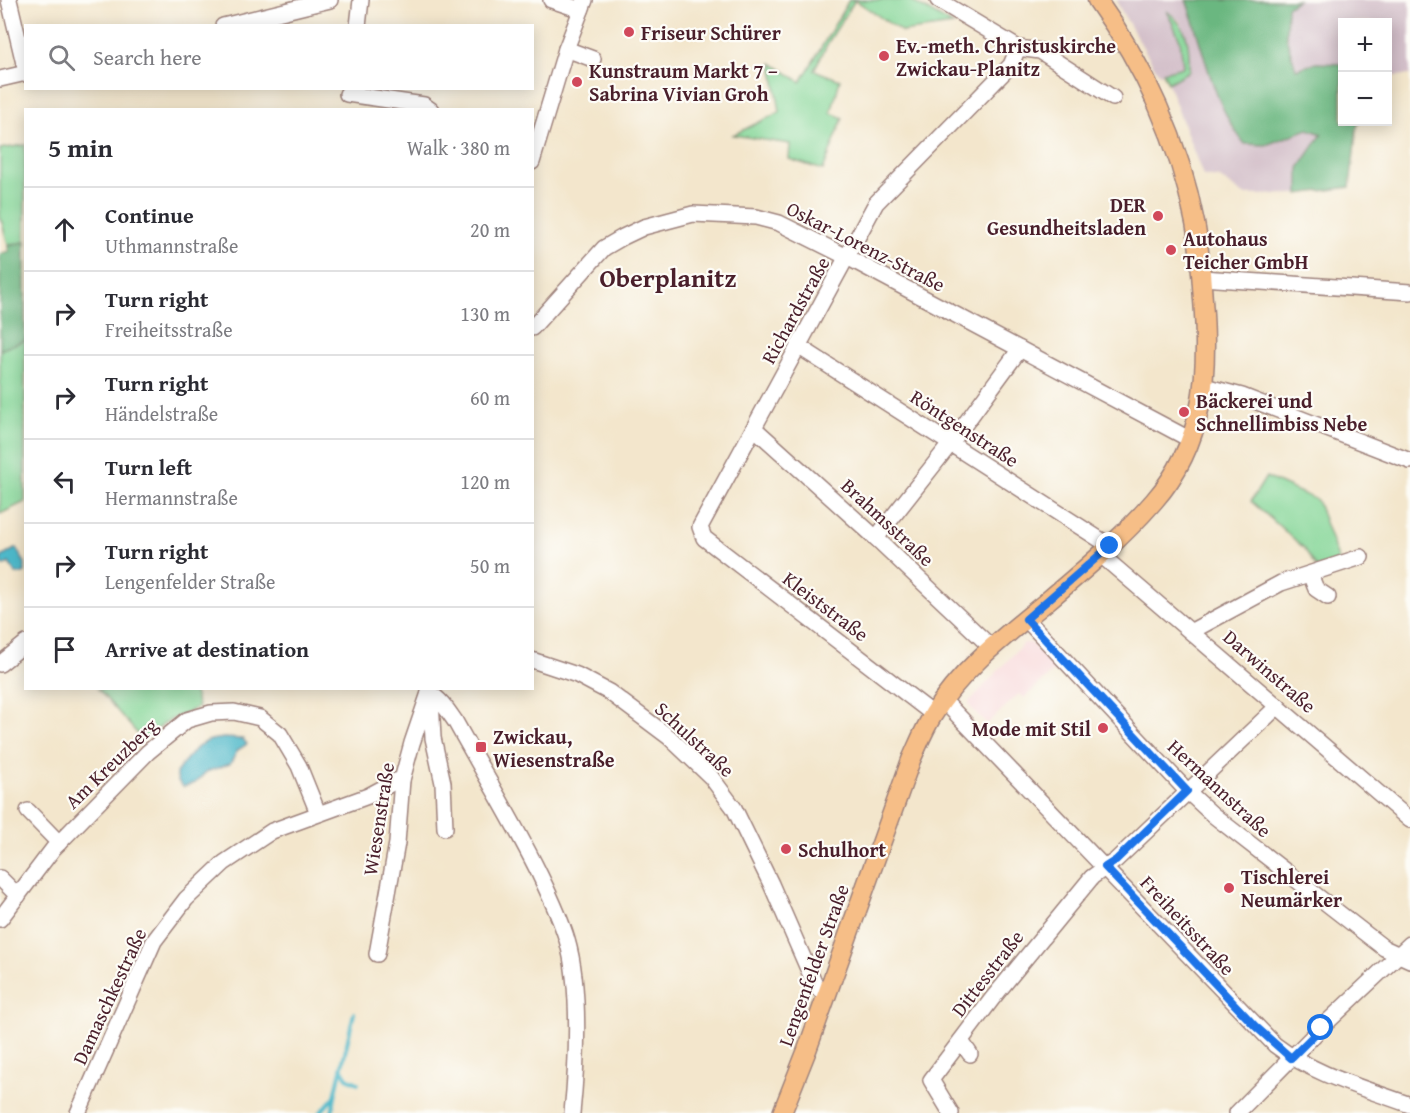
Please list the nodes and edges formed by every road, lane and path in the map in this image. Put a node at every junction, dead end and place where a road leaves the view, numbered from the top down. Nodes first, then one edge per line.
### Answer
1 (9, 0) edge
2 (330, 0) edge
3 (361, 0) edge
4 (551, 0) edge
5 (938, 0) edge
6 (1097, 0) edge
7 (583, 5) edge
8 (231, 24) edge
9 (358, 24) edge
10 (1018, 48) junction
11 (566, 49) junction
12 (593, 59) dead end
13 (24, 64) edge
14 (24, 73) edge
15 (0, 79) edge
16 (347, 97) edge
17 (1113, 98) dead end
18 (428, 108) edge
19 (534, 155) edge
20 (847, 257) junction
21 (1202, 278) junction
22 (1410, 292) edge
23 (534, 326) edge
24 (798, 346) junction
25 (1020, 349) junction
26 (1204, 386) junction
27 (754, 428) junction
28 (1191, 440) junction
29 (951, 443) junction
30 (1410, 461) edge
31 (700, 526) joint
32 (876, 538) junction
33 (1105, 550) junction
34 (1361, 557) dead end
35 (1310, 574) junction
36 (1328, 597) dead end
37 (1026, 619) junction
38 (1192, 631) junction
39 (24, 644) edge
40 (992, 648) junction
41 (534, 661) edge
42 (0, 664) edge
43 (429, 691) edge
44 (1278, 706) junction
45 (938, 707) junction
46 (402, 780) junction
47 (1187, 791) junction
48 (28, 811) dead end
49 (318, 813) junction
50 (1410, 820) edge
51 (445, 828) dead end
52 (59, 843) junction
53 (1105, 867) junction
54 (0, 878) edge
55 (18, 896) junction
56 (0, 919) edge
57 (1410, 944) edge
58 (376, 954) dead end
59 (1404, 958) edge
60 (827, 995) junction
61 (961, 1041) junction
62 (970, 1054) dead end
63 (1291, 1058) junction
64 (1410, 1105) edge
65 (78, 1113) edge
66 (572, 1113) edge
67 (782, 1113) edge
68 (951, 1113) edge
69 (1237, 1113) edge

1 - 13 street
2 - 8 street
3 - 9 street
4 - 7 street
5 - 10 street
6 - 21 main road, Lengenfelder Straße
7 - 11 street
10 - 17 street
10 - 20 street, Richardstraße
11 - 12 street
11 - 19 street
14 - 15 street
16 - 18 street
20 - 23 street, Oskar-Lorenz-Straße
20 - 24 street, Richardstraße
20 - 25 street, Oskar-Lorenz-Straße
21 - 22 street
21 - 26 main road, Lengenfelder Straße
24 - 27 street, Richardstraße
24 - 29 street, Röntgenstraße
25 - 28 street, Oskar-Lorenz-Straße
25 - 29 street
26 - 28 main road, Lengenfelder Straße
26 - 30 street
27 - 31 street, Richardstraße
27 - 32 street, Brahmsstraße
28 - 33 main road, Lengenfelder Straße
29 - 32 street
29 - 33 street, Röntgenstraße
31 - 45 street, Kleiststraße
32 - 40 street, Brahmsstraße
33 - 37 main road, Lengenfelder Straße
33 - 38 street, Darwinstraße
34 - 35 street
35 - 36 street
35 - 38 street
37 - 40 main road, Lengenfelder Straße
37 - 47 street, Hermannstraße
38 - 44 street, Darwinstraße
39 - 42 street
40 - 45 main road, Lengenfelder Straße
41 - 60 street, Schulstraße
43 - 46 street, Wiesenstraße
43 - 51 street
43 - 66 street
44 - 47 street, Dittesstraße
44 - 50 street, Darwinstraße
45 - 53 street, Freiheitsstraße
45 - 60 main road, Lengenfelder Straße
46 - 49 street, Damaschkestraße
46 - 58 street, Wiesenstraße
47 - 53 street, Dittesstraße
47 - 59 street, Hermannstraße
48 - 52 street
49 - 52 street, Am Kreuzberg
49 - 65 street, Damaschkestraße
52 - 55 street, Am Kreuzberg
53 - 61 street, Dittesstraße
53 - 63 street, Freiheitsstraße
54 - 55 street
55 - 56 street, Am Kreuzberg
57 - 59 street
59 - 63 street
60 - 67 main road, Lengenfelder Straße
61 - 62 street
61 - 68 street, Dittesstraße
63 - 64 street, Freiheitsstraße
63 - 69 street

